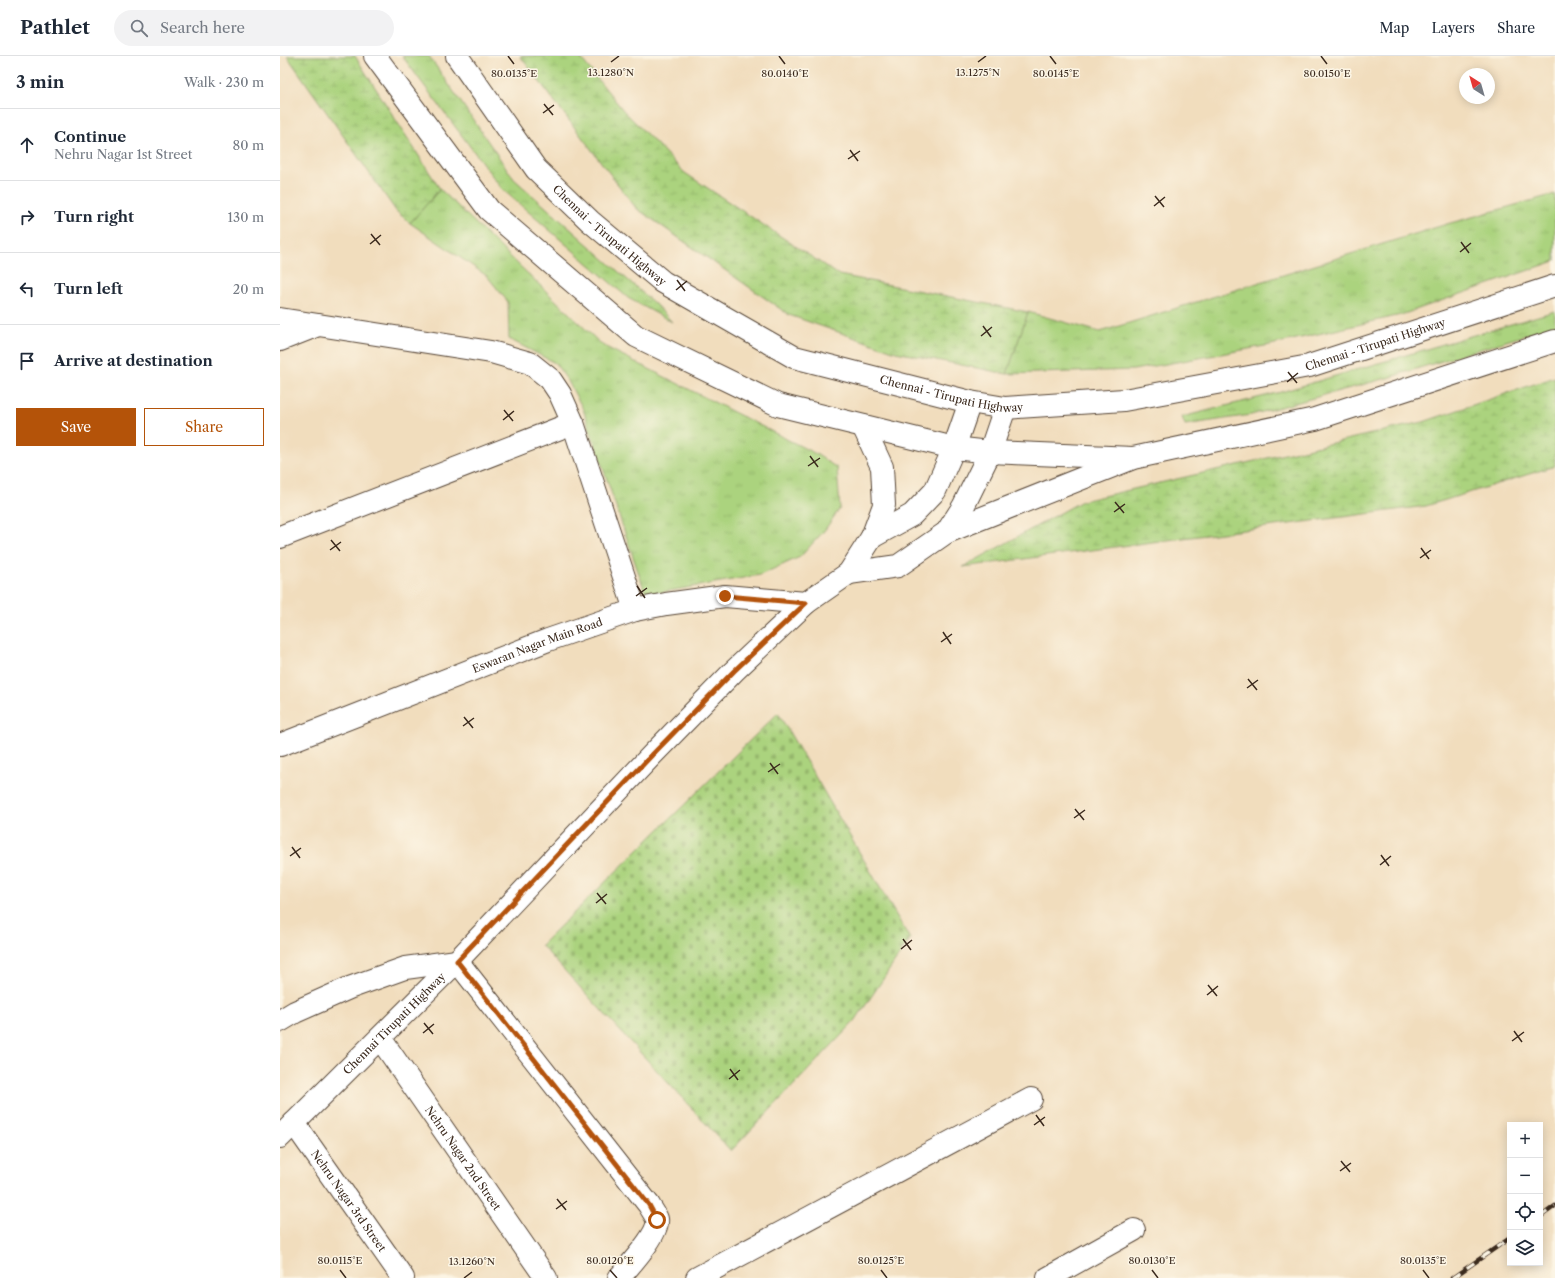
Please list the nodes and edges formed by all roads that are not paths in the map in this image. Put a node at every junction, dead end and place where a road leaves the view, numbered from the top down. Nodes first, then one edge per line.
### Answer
1 (375, 56) edge
2 (457, 56) edge
3 (1555, 286) edge
4 (280, 319) edge
5 (318, 325) junction
6 (280, 340) edge
7 (1555, 341) edge
8 (970, 402) junction
9 (1005, 408) junction
10 (573, 423) junction
11 (863, 426) junction
12 (954, 448) junction
13 (990, 452) junction
14 (1133, 458) junction
15 (947, 532) junction
16 (280, 537) edge
17 (872, 537) junction
18 (849, 573) junction
19 (806, 603) junction
20 (635, 610) junction
21 (280, 746) edge
22 (457, 961) junction
23 (280, 1022) edge
24 (380, 1038) junction
25 (1031, 1099) dead end
26 (287, 1130) edge
27 (1134, 1230) dead end
28 (628, 1274) edge
29 (403, 1278) edge
30 (546, 1278) edge
31 (697, 1278) edge
32 (1048, 1278) edge

1 - 11 main road
2 - 8 main road, Chennai - Tirupati Highway
3 - 9 main road, Chennai - Tirupati Highway
4 - 5 main road
5 - 6 main road
5 - 10 main road
7 - 14 main road
8 - 9 main road, Chennai - Tirupati Highway
8 - 12 main road
9 - 13 main road
10 - 16 main road
10 - 20 main road
11 - 12 main road
11 - 17 main road
12 - 13 main road
12 - 17 main road
13 - 14 main road
13 - 15 main road
14 - 15 main road
15 - 18 main road
17 - 18 main road
18 - 19 main road, Chennai Tirupati Highway
19 - 20 main road, Eswaran Nagar Main Road
19 - 22 main road, Chennai Tirupati Highway
20 - 21 main road, Eswaran Nagar Main Road
22 - 23 main road
22 - 24 main road, Chennai Tirupati Highway
22 - 28 main road
24 - 26 main road, Chennai Tirupati Highway
24 - 30 main road, Nehru Nagar 2nd Street
25 - 31 main road
26 - 29 main road, Nehru Nagar 3rd Street
27 - 32 main road

